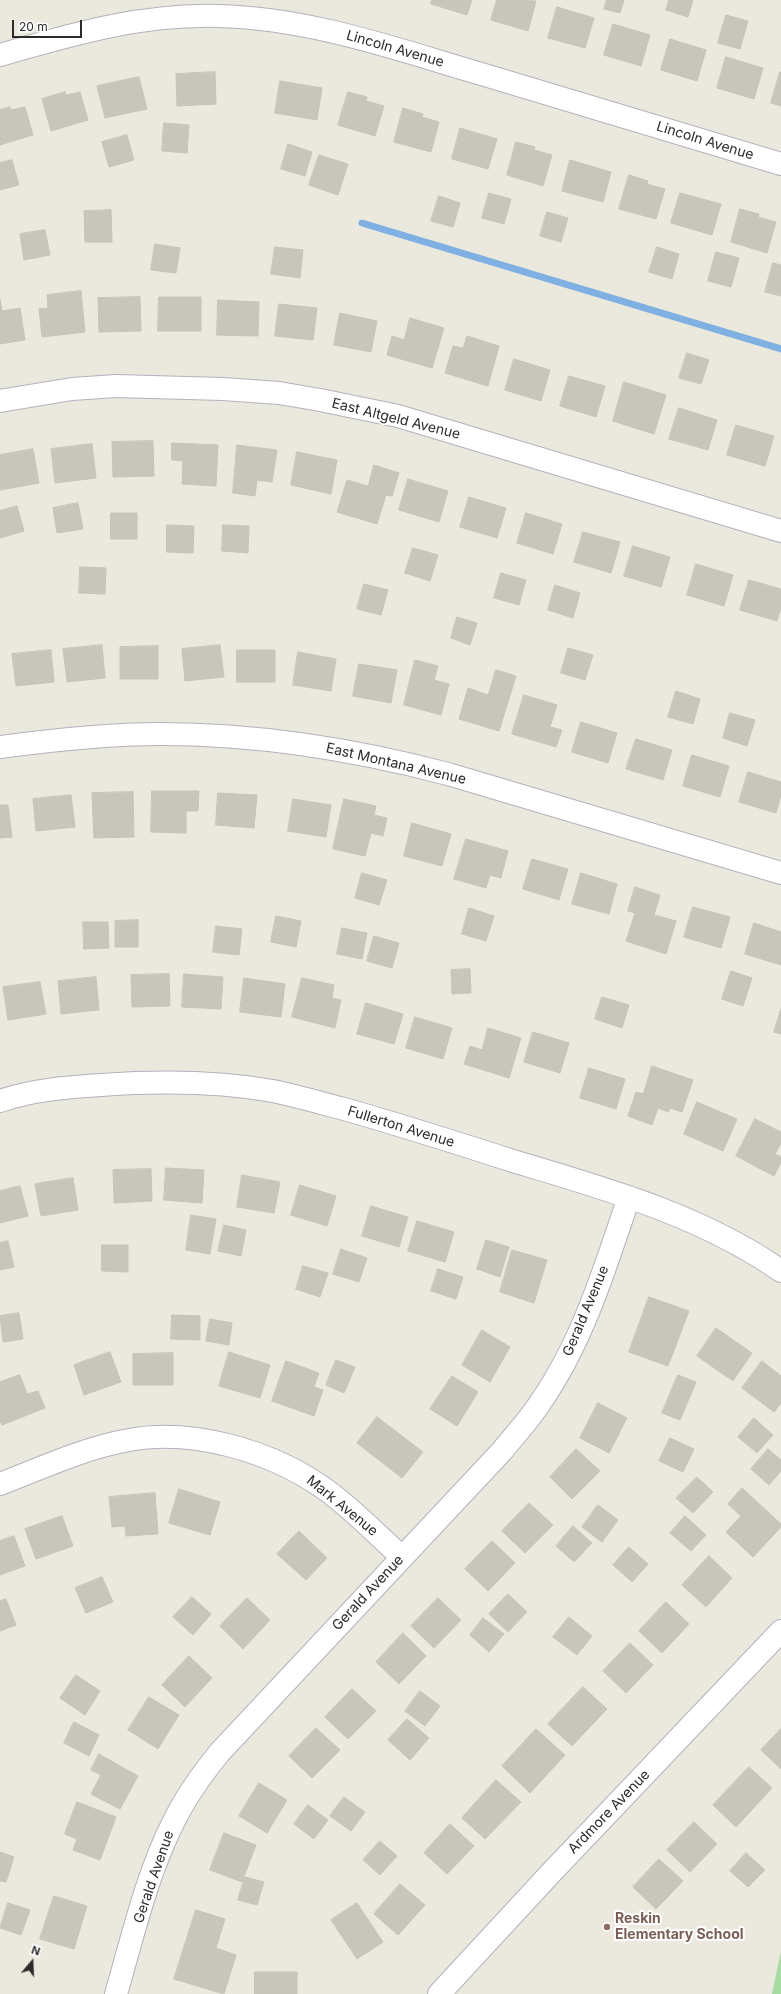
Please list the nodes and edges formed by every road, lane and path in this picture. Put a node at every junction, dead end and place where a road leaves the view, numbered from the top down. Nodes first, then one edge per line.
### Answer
1 (0, 55) edge
2 (781, 164) edge
3 (0, 401) edge
4 (781, 531) edge
5 (0, 748) edge
6 (781, 873) edge
7 (0, 1101) edge
8 (629, 1197) junction
9 (781, 1271) edge
10 (0, 1484) edge
11 (402, 1557) junction
12 (781, 1631) edge
13 (116, 1994) edge
14 (439, 1994) edge

1 - 2 street, Lincoln Avenue
3 - 4 street, East Altgeld Avenue
5 - 6 street, East Montana Avenue
7 - 8 street, Fullerton Avenue
8 - 9 street, Fullerton Avenue
8 - 11 street, Gerald Avenue
10 - 11 street, Mark Avenue
11 - 13 street, Gerald Avenue
12 - 14 street, Ardmore Avenue

